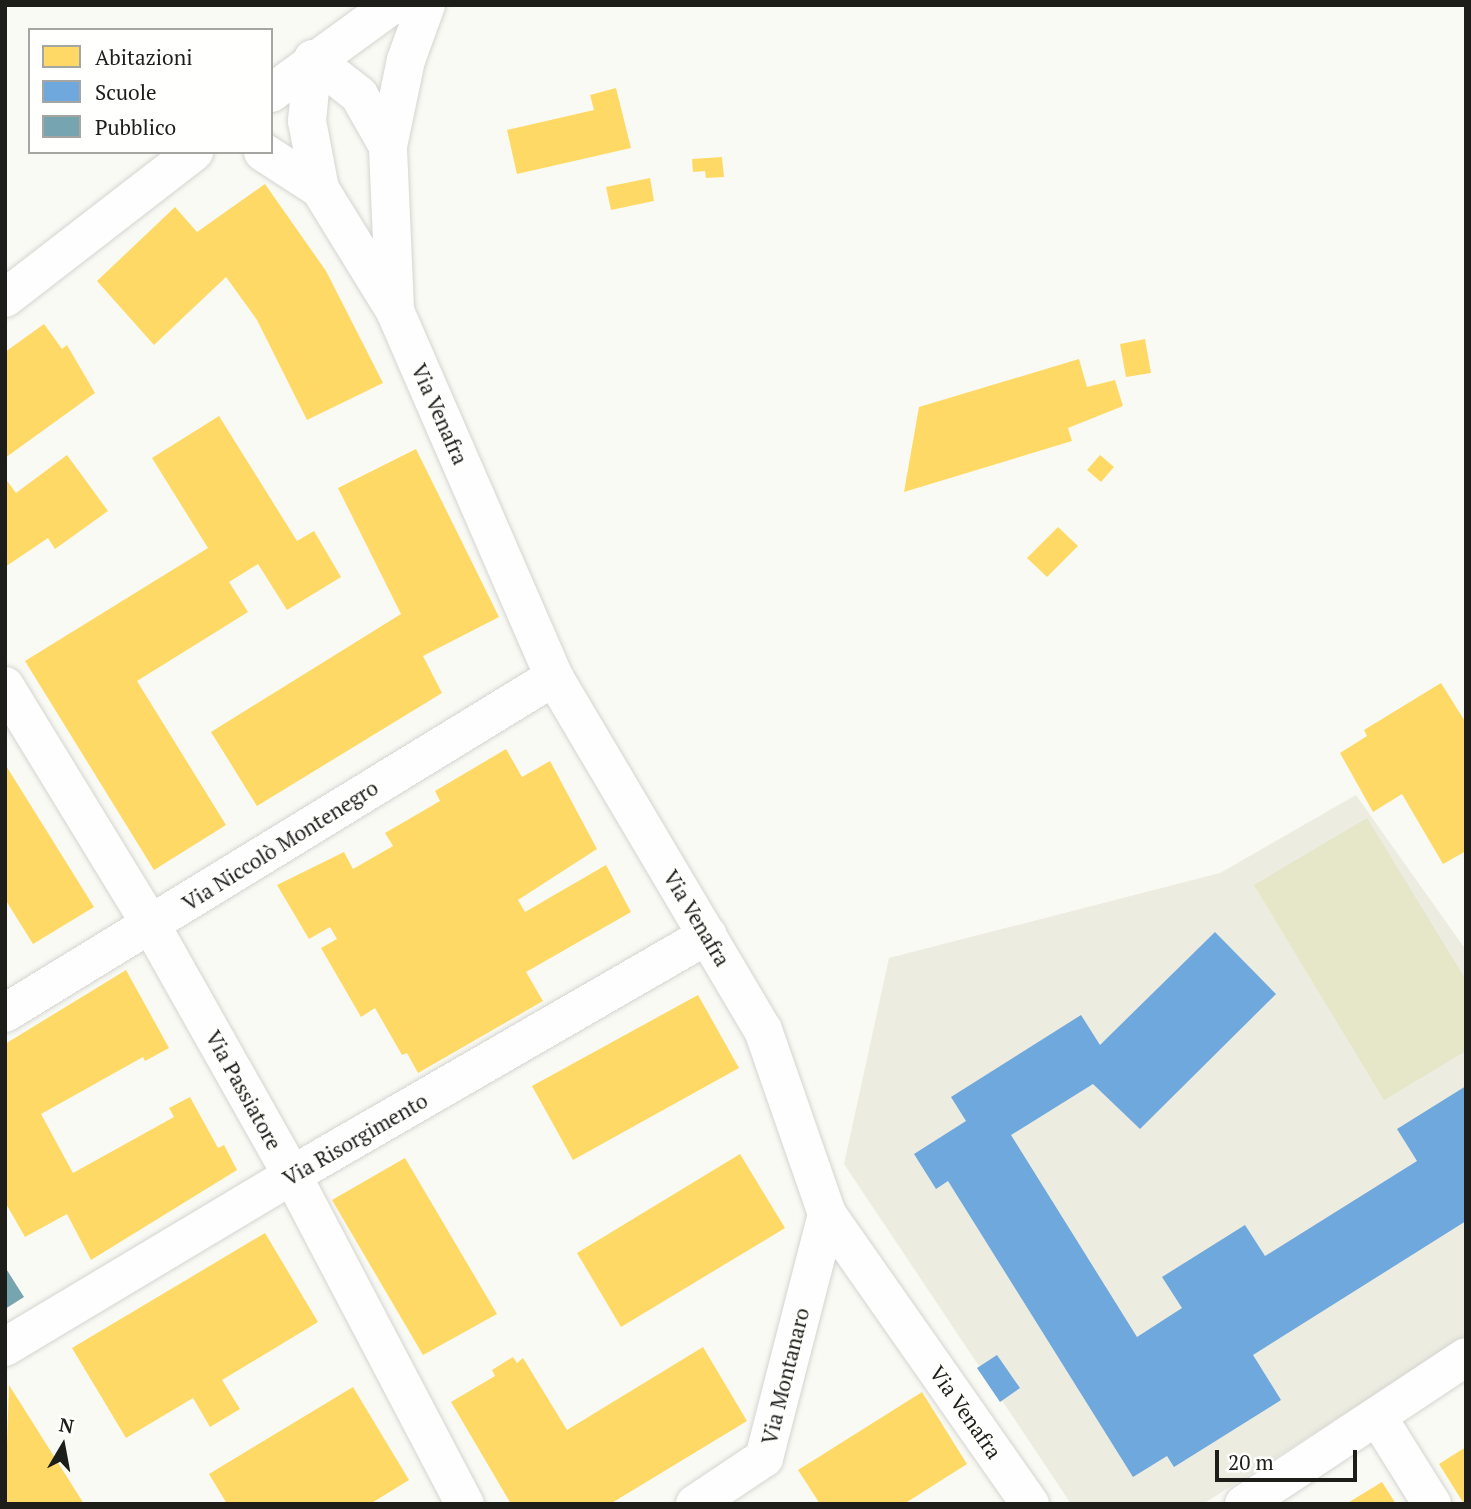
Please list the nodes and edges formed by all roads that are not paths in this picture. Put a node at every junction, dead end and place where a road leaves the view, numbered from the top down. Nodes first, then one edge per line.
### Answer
1 (392, 5) edge
2 (426, 5) edge
3 (313, 60) junction
4 (273, 91) edge
5 (388, 146) junction
6 (191, 154) edge
7 (266, 154) edge
8 (320, 189) junction
9 (5, 298) edge
10 (395, 311) junction
11 (554, 677) junction
12 (5, 686) edge
13 (150, 925) junction
14 (708, 935) junction
15 (5, 1013) edge
16 (292, 1175) junction
17 (827, 1214) junction
18 (5, 1347) edge
19 (1466, 1357) edge
20 (1377, 1416) junction
21 (465, 1504) edge
22 (695, 1504) edge
23 (1030, 1504) edge
24 (1244, 1504) edge
25 (1432, 1504) edge

1 - 3 street
2 - 5 street, Via Venafra
3 - 4 street
3 - 5 street, Via Venafra
3 - 8 street, Via Venafra
5 - 10 street, Via Venafra
6 - 9 street
7 - 8 street, Via Venafra
8 - 10 street, Via Venafra
10 - 11 street, Via Venafra
11 - 13 street, Via Niccolò Montenegro
11 - 14 street, Via Venafra
12 - 13 street, Via Passiatore
13 - 15 street, Via Niccolò Montenegro
13 - 16 street, Via Passiatore
14 - 16 street, Via Risorgimento
14 - 17 street, Via Venafra
16 - 18 street, Via Risorgimento
16 - 21 street, Via Passiatore
17 - 22 street, Via Montanaro
17 - 23 street, Via Venafra
19 - 20 street
20 - 24 street
20 - 25 street

